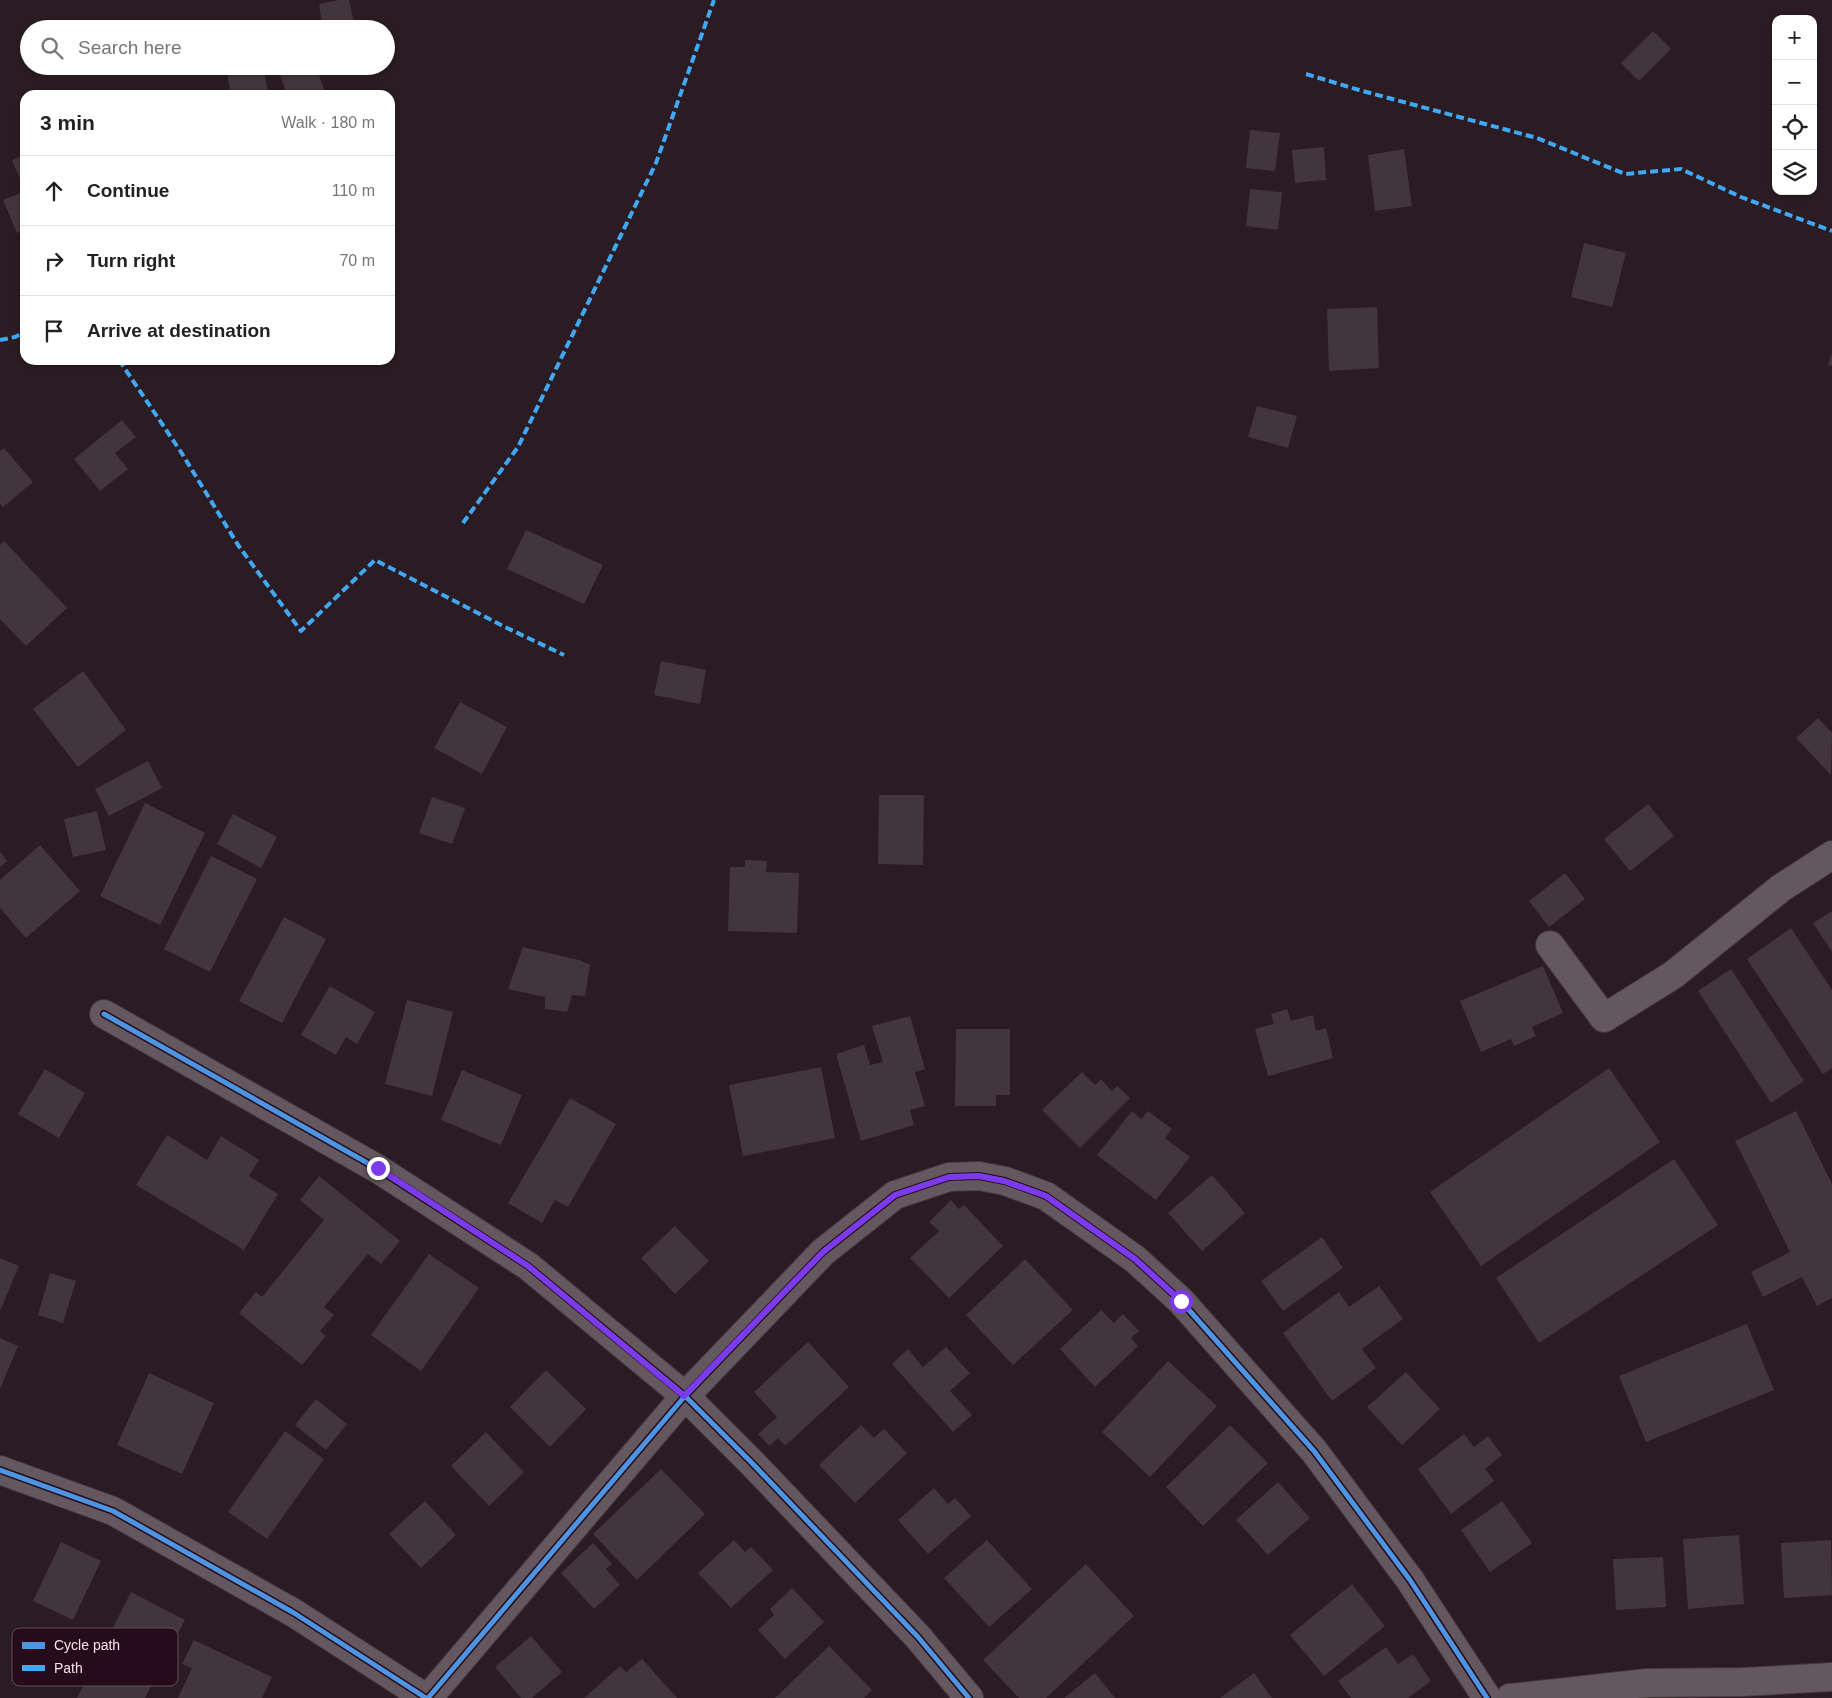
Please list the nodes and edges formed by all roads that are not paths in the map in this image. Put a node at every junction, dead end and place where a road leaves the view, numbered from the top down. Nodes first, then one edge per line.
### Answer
1 (1832, 855) edge
2 (1550, 945) dead end
3 (104, 1014) dead end
4 (684, 1396) junction
5 (0, 1470) edge
6 (1832, 1677) edge
7 (427, 1698) edge
8 (969, 1698) edge
9 (1487, 1698) edge
10 (1510, 1698) edge

1 - 2 street
3 - 4 street
4 - 7 street
4 - 8 street
4 - 9 street
5 - 7 street
6 - 10 street

